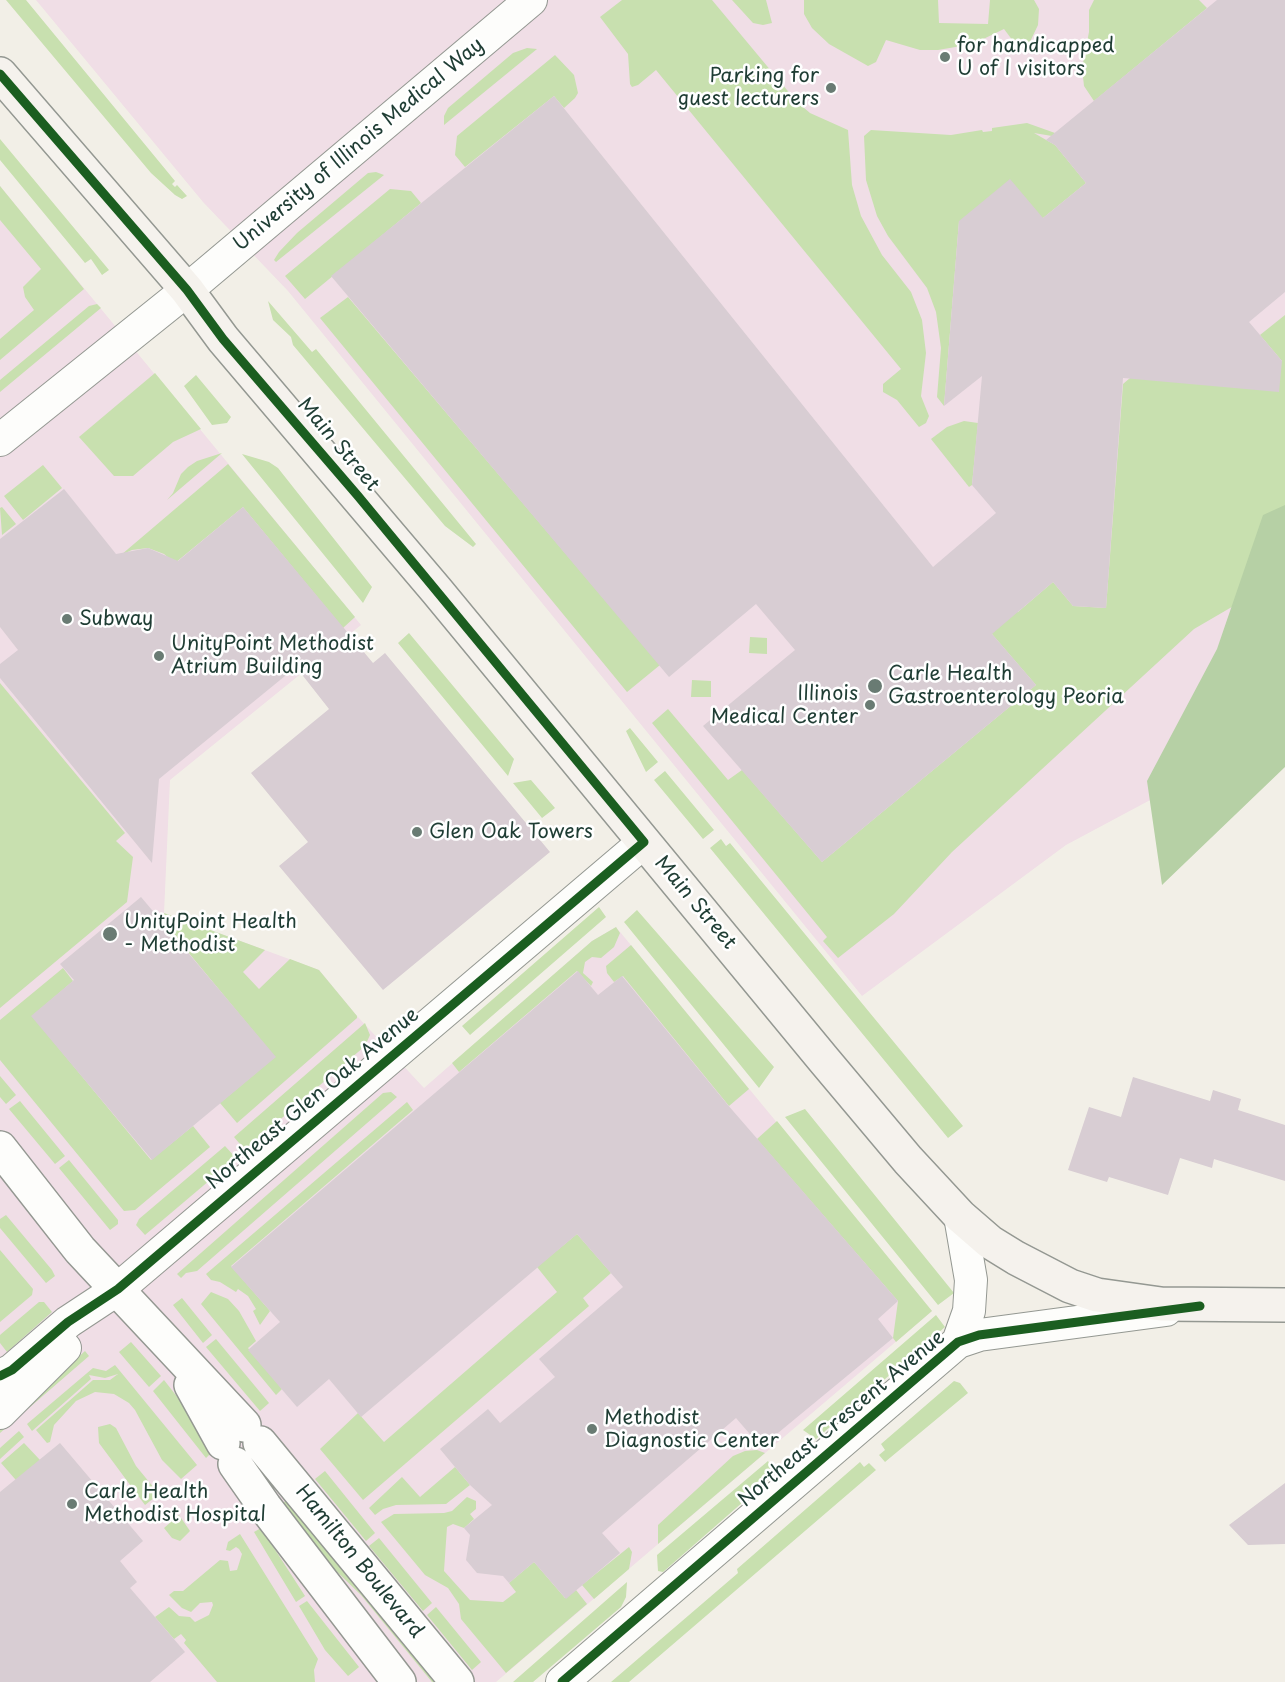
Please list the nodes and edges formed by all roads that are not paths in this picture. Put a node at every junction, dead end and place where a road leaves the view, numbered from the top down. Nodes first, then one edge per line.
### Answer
1 (531, 0) edge
2 (0, 74) edge
3 (187, 290) junction
4 (0, 440) edge
5 (644, 842) junction
6 (0, 1148) edge
7 (960, 1216) junction
8 (118, 1289) junction
9 (1285, 1305) edge
10 (1200, 1306) junction
11 (958, 1342) junction
12 (0, 1376) edge
13 (0, 1413) edge
14 (240, 1444) junction
15 (399, 1682) edge
16 (457, 1682) edge
17 (562, 1682) edge

1 - 3 street, University of Illinois Medical Way
2 - 3 main road, Main Street
3 - 4 street, University of Illinois Medical Way
3 - 5 main road, Main Street
5 - 7 main road, Main Street
5 - 8 street, Northeast Glen Oak Avenue
6 - 8 street, Hamilton Boulevard
7 - 10 main road, Main Street
7 - 11 street, Northeast Crescent Avenue
8 - 12 street, Northeast Glen Oak Avenue
8 - 13 street, Northeast Glen Oak Avenue
8 - 14 street, Hamilton Boulevard
9 - 10 main road, Main Street
10 - 11 street, Northeast Crescent Avenue
11 - 17 street, Northeast Crescent Avenue
14 - 15 street, Hamilton Boulevard
14 - 16 street, Hamilton Boulevard

